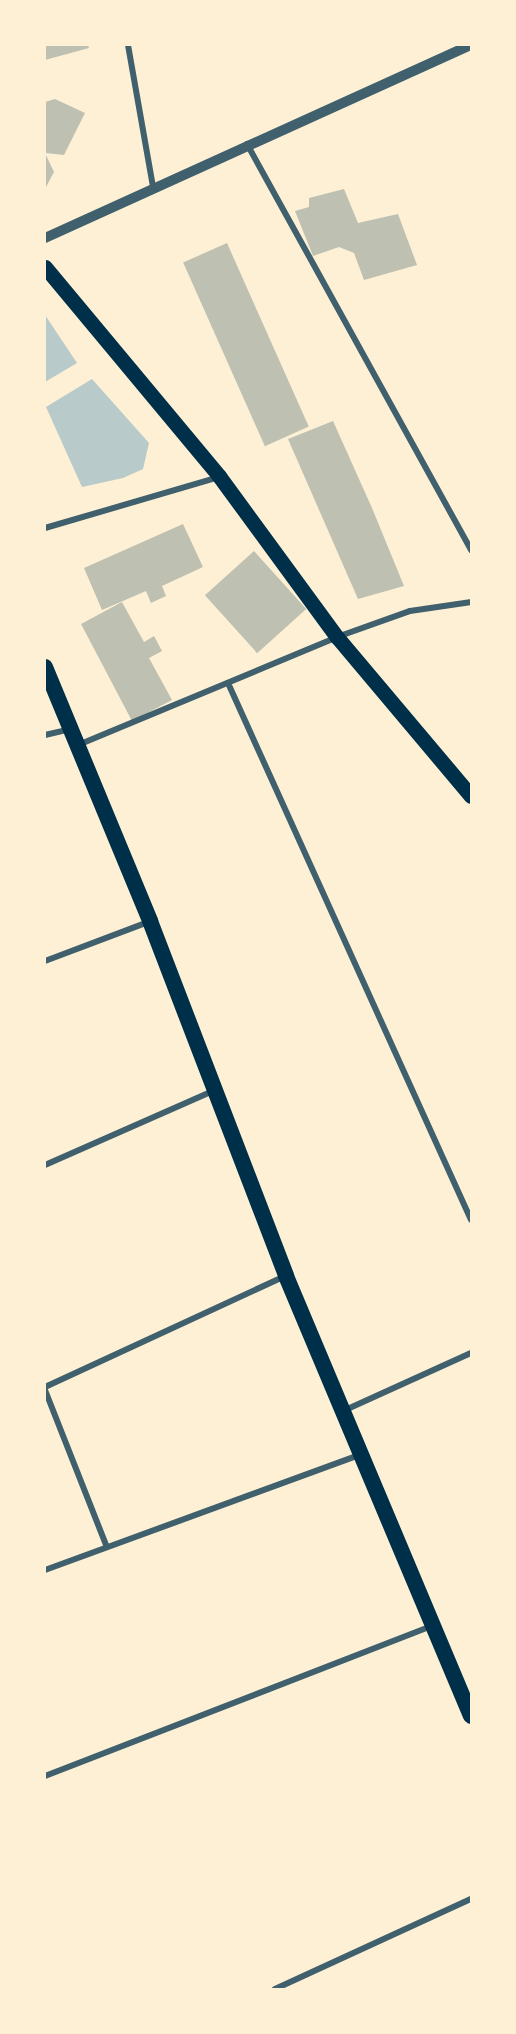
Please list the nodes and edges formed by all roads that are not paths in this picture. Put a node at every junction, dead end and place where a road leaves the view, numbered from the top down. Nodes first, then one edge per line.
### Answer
1 (128, 45) edge
2 (470, 45) edge
3 (247, 144) junction
4 (153, 187) junction
5 (45, 238) edge
6 (45, 267) edge
7 (219, 477) junction
8 (45, 528) edge
9 (471, 550) edge
10 (471, 602) edge
11 (337, 637) junction
12 (45, 667) edge
13 (228, 683) junction
14 (70, 729) junction
15 (45, 735) edge
16 (77, 746) junction
17 (471, 796) edge
18 (150, 921) junction
19 (45, 961) edge
20 (216, 1090) junction
21 (45, 1165) edge
22 (471, 1220) edge
23 (286, 1276) junction
24 (471, 1353) edge
25 (45, 1388) edge
26 (342, 1411) junction
27 (360, 1455) junction
28 (106, 1545) junction
29 (45, 1570) edge
30 (432, 1626) junction
31 (471, 1716) edge
32 (45, 1776) edge
33 (471, 1899) edge
34 (275, 1989) edge

1 - 4 street
2 - 3 street
3 - 4 street
3 - 9 street
4 - 5 street
6 - 7 main road
7 - 8 street
7 - 11 main road
10 - 11 street
11 - 13 street
11 - 17 main road
12 - 14 highway
13 - 16 street
13 - 22 street
14 - 15 street
14 - 16 highway
16 - 18 highway
18 - 19 street
18 - 20 highway
20 - 21 street
20 - 23 highway
23 - 25 street
23 - 26 highway
24 - 26 street
25 - 28 street
26 - 27 highway
27 - 28 street
27 - 30 highway
28 - 29 street
30 - 31 highway
30 - 32 street
33 - 34 street

